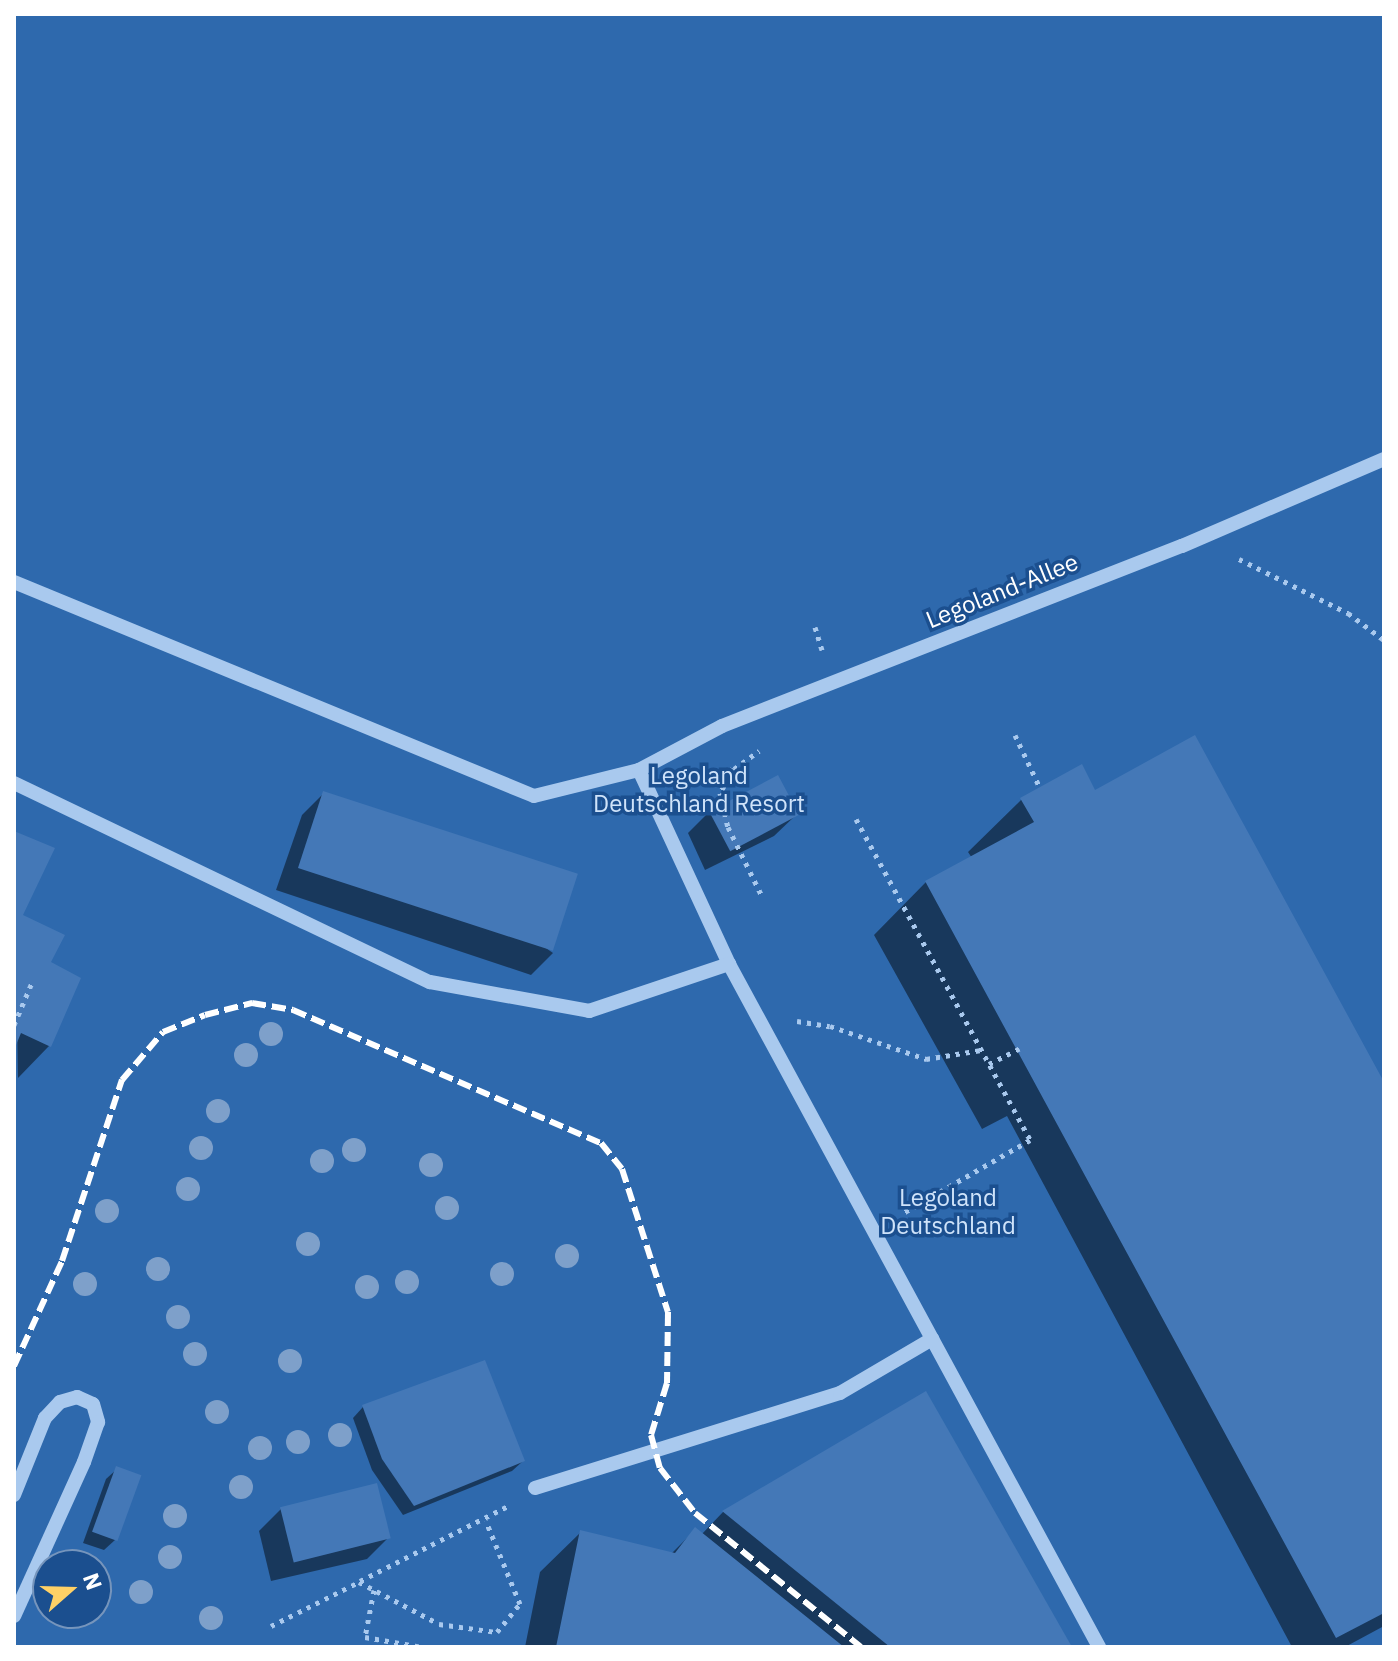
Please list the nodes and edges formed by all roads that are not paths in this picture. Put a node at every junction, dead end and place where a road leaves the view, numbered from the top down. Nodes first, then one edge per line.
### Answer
1 (1384, 459) edge
2 (14, 582) edge
3 (639, 770) junction
4 (14, 783) edge
5 (729, 964) junction
6 (932, 1339) junction
7 (535, 1488) dead end
8 (14, 1495) edge
9 (14, 1616) edge
10 (1099, 1647) edge

1 - 3 street, Legoland-Allee
2 - 3 street, Legoland-Allee
3 - 5 street
4 - 5 street
5 - 6 street
6 - 7 street
6 - 10 street
8 - 9 street

